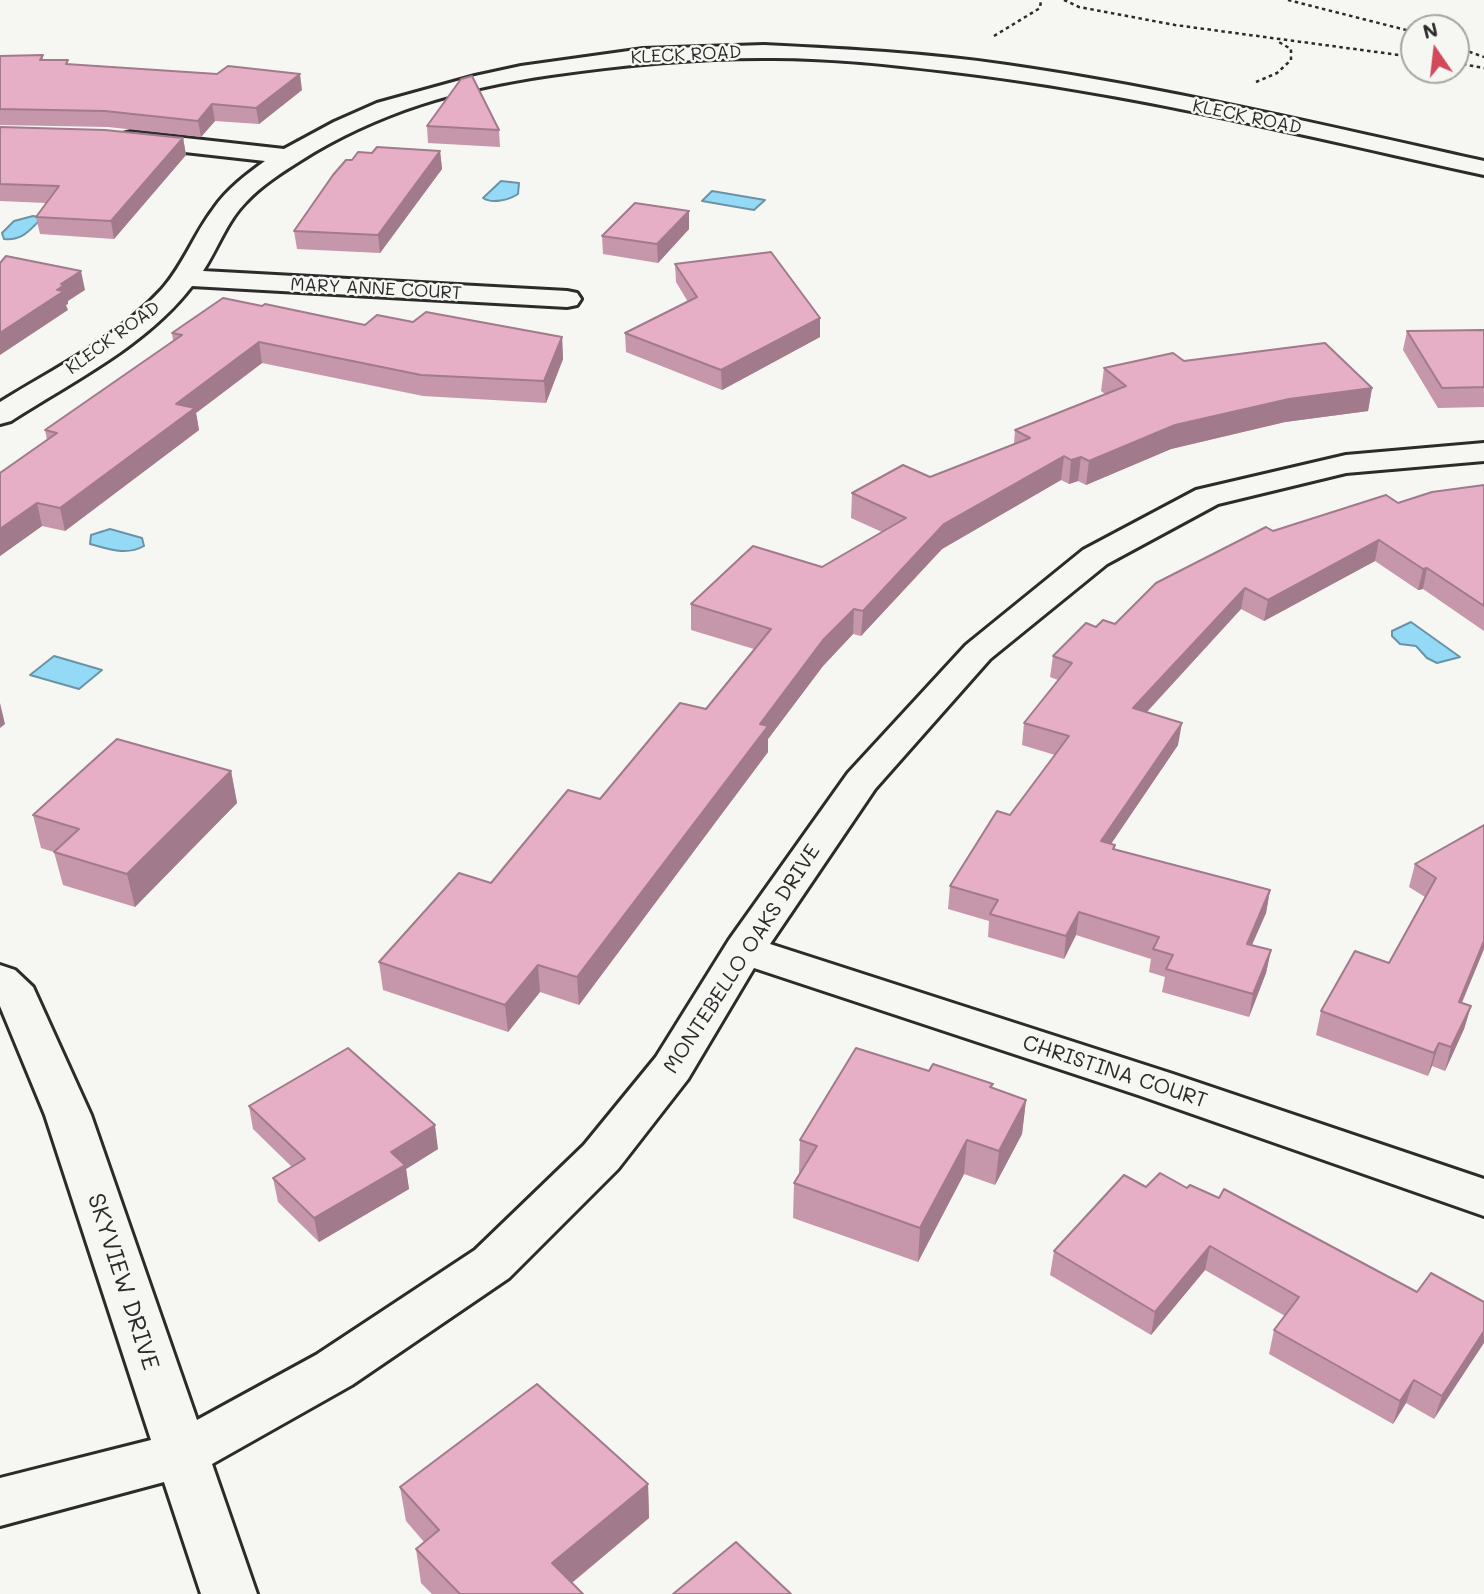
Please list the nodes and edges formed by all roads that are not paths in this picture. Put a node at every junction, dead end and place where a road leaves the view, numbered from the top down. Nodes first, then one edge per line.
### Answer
1 (108, 137) edge
2 (291, 157) junction
3 (1484, 167) edge
4 (186, 278) junction
5 (567, 299) dead end
6 (0, 415) edge
7 (1484, 453) edge
8 (744, 950) junction
9 (0, 980) edge
10 (1483, 1195) edge
11 (181, 1455) junction
12 (0, 1502) edge
13 (229, 1594) edge

1 - 2 street
2 - 3 street, KLECK ROAD
2 - 4 street, KLECK ROAD
4 - 5 street, MARY ANNE COURT
4 - 6 street, KLECK ROAD
7 - 8 street, MONTEBELLO OAKS DRIVE
8 - 10 street, CHRISTINA COURT
8 - 11 street, MONTEBELLO OAKS DRIVE
9 - 11 street, SKYVIEW DRIVE
11 - 12 street, MONTEBELLO OAKS DRIVE
11 - 13 street, SKYVIEW DRIVE

